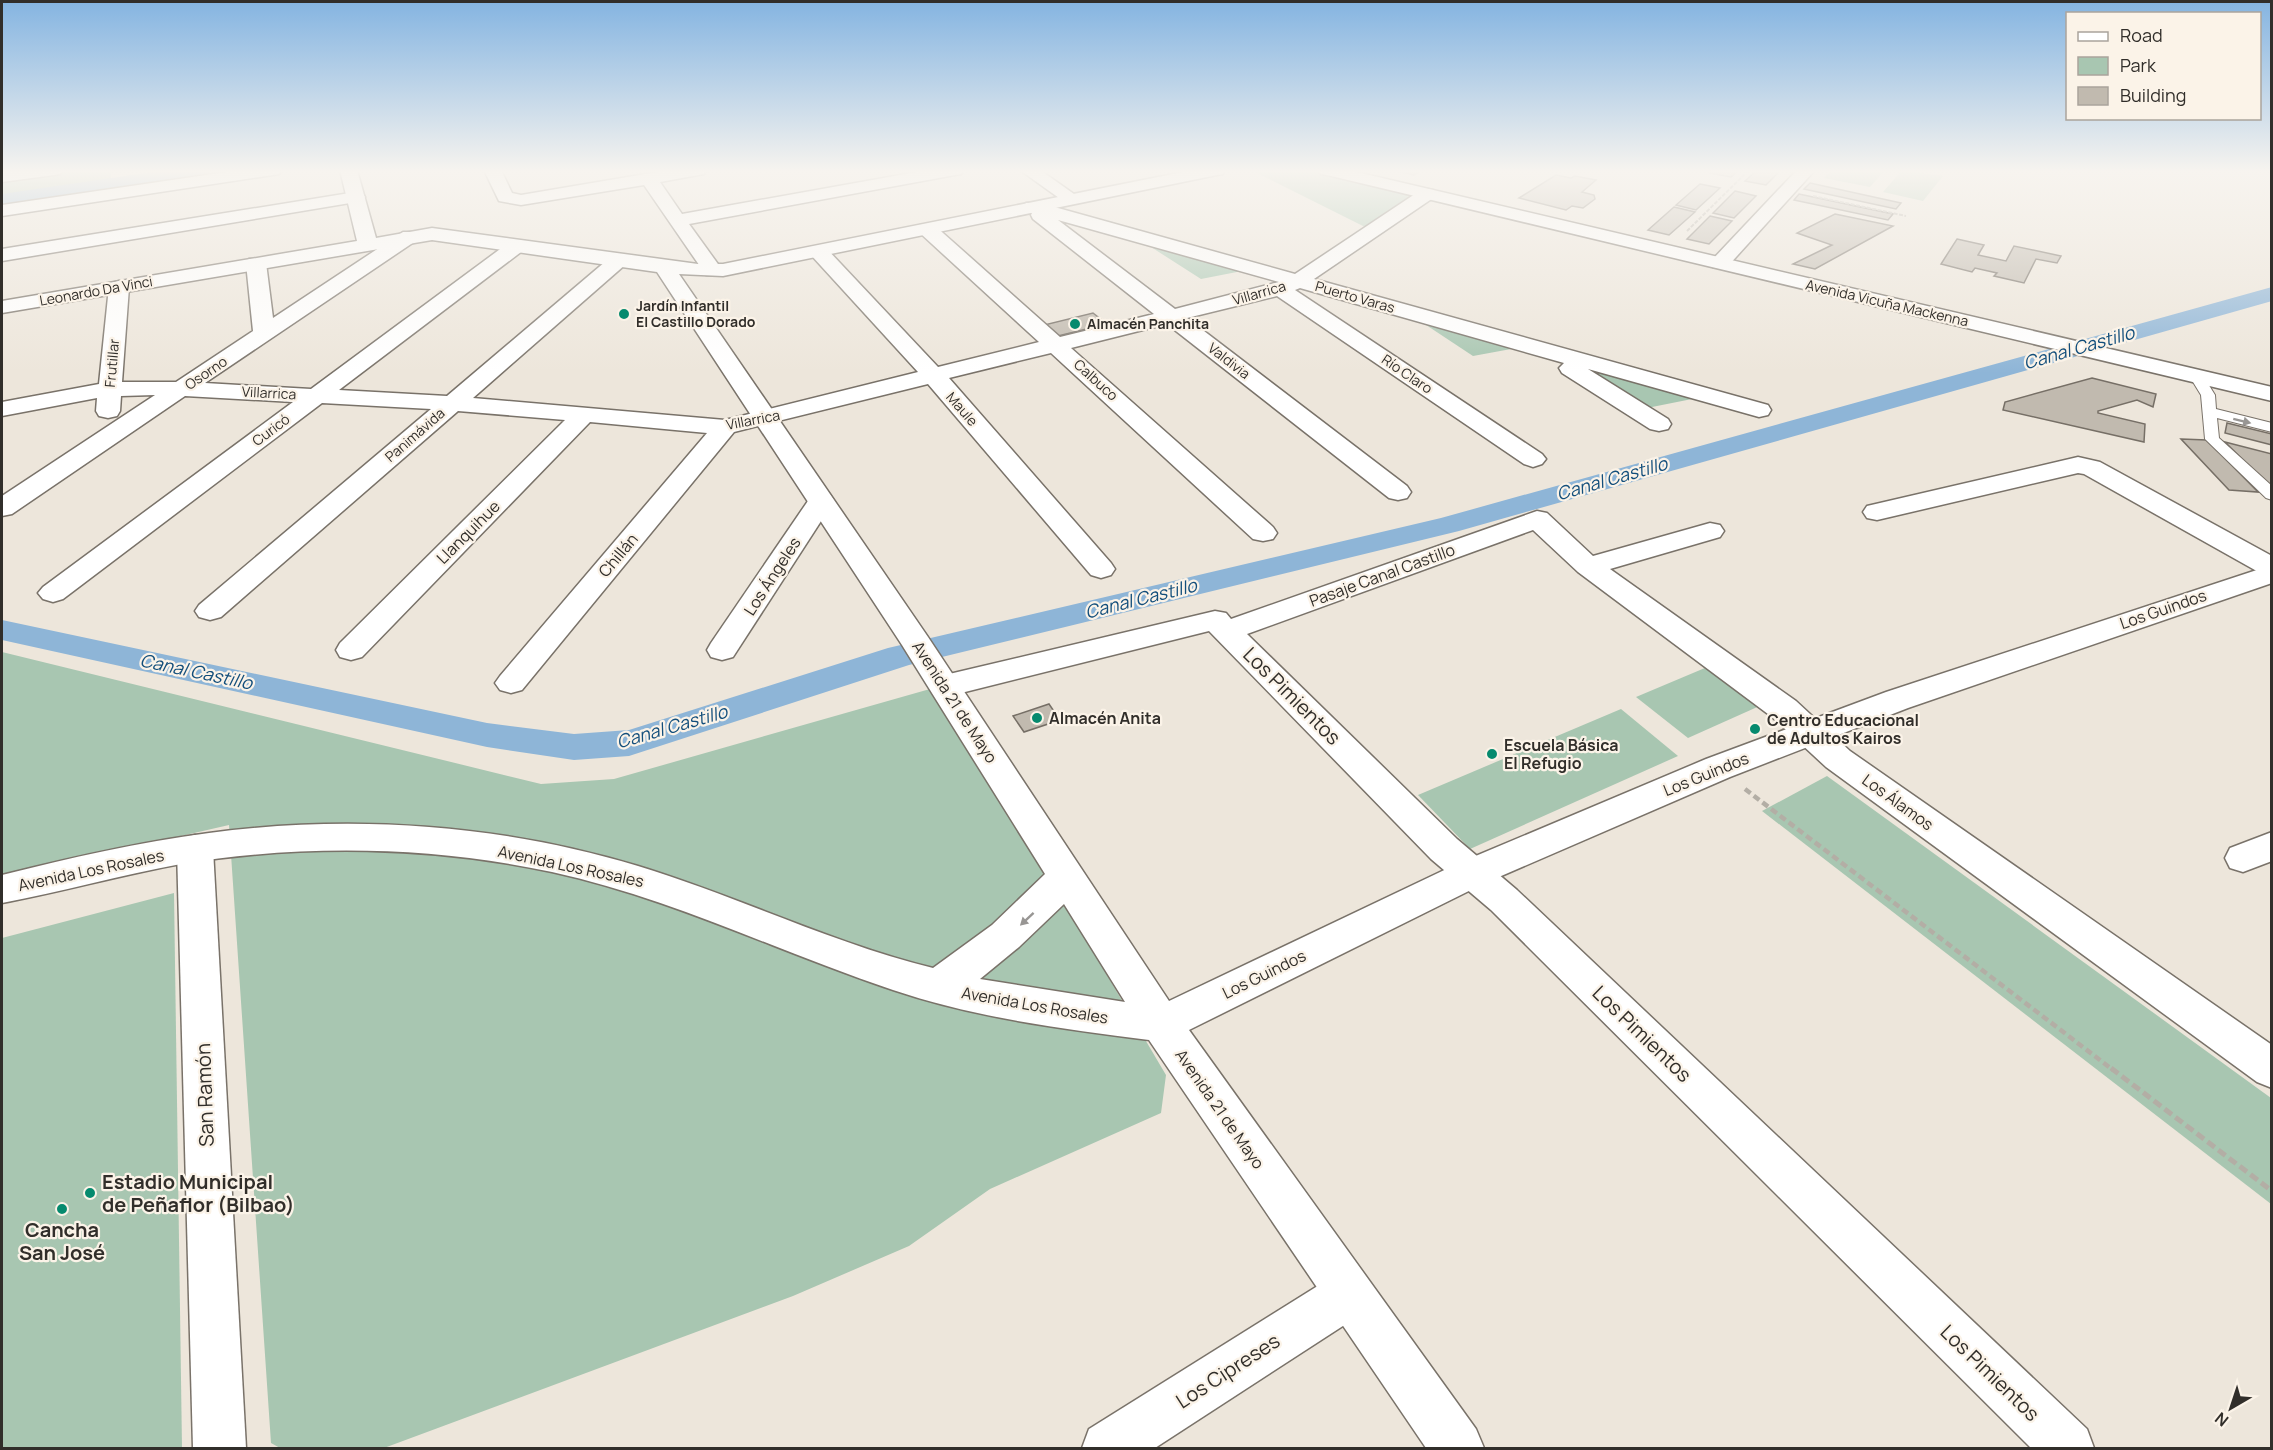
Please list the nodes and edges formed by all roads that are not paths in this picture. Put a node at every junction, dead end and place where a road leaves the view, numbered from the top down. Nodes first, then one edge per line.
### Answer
1 (108, 238) edge
2 (366, 238) edge
3 (401, 238) edge
4 (408, 238) edge
5 (467, 238) edge
6 (690, 238) edge
7 (884, 238) edge
8 (937, 238) edge
9 (1072, 238) edge
10 (1134, 238) edge
11 (1354, 238) edge
12 (1621, 238) edge
13 (1743, 238) edge
14 (368, 244) junction
15 (518, 245) junction
16 (818, 251) junction
17 (2, 255) edge
18 (619, 260) junction
19 (256, 263) junction
20 (1720, 263) junction
21 (664, 267) junction
22 (713, 271) junction
23 (1289, 285) junction
24 (119, 287) junction
25 (2, 307) edge
26 (1172, 317) junction
27 (264, 334) junction
28 (1057, 345) junction
29 (1538, 348) junction
30 (934, 376) junction
31 (2197, 377) junction
32 (183, 388) junction
33 (109, 389) junction
34 (2271, 394) edge
35 (316, 396) junction
36 (452, 403) junction
37 (2, 409) edge
38 (1760, 410) dead end
39 (2209, 412) junction
40 (585, 414) junction
41 (766, 418) junction
42 (1659, 424) dead end
43 (725, 427) junction
44 (2271, 428) edge
45 (106, 439) junction
46 (1533, 459) dead end
47 (1398, 492) dead end
48 (2271, 495) edge
49 (821, 501) junction
50 (2, 508) edge
51 (1877, 512) dead end
52 (1537, 519) joint
53 (1710, 531) dead end
54 (1263, 533) dead end
55 (1588, 566) junction
56 (2271, 568) edge
57 (1101, 569) dead end
58 (2271, 573) edge
59 (53, 593) dead end
60 (210, 611) dead end
61 (1221, 625) junction
62 (351, 650) dead end
63 (722, 650) dead end
64 (931, 666) junction
65 (511, 683) dead end
66 (1809, 732) junction
67 (195, 849) junction
68 (1472, 873) junction
69 (1066, 876) junction
70 (2, 890) edge
71 (936, 987) junction
72 (1161, 1024) junction
73 (2271, 1069) edge
74 (1349, 1294) junction
75 (220, 1449) edge
76 (1108, 1449) edge
77 (1457, 1449) edge
78 (2068, 1449) edge

1 - 17 street
2 - 14 street
3 - 14 street
4 - 27 street, Osorno
5 - 15 street
6 - 22 street
7 - 16 street
8 - 28 street, Calbuco
9 - 26 street, Valdivia
10 - 23 street, Puerto Varas
11 - 23 street, Villarrica
12 - 20 street, Avenida Vicuña Mackenna
13 - 20 street
14 - 19 street, Leonardo Da Vinci
15 - 18 street
15 - 35 street, Curicó
16 - 22 street
16 - 30 street, Maule
18 - 21 street
18 - 36 street, Panimávida
19 - 24 street, Leonardo Da Vinci
19 - 27 street
20 - 31 street, Avenida Vicuña Mackenna
21 - 22 street
21 - 41 street, Avenida 21 de Mayo
23 - 26 street, Villarrica
23 - 29 street, Puerto Varas
23 - 46 street, Río Claro
24 - 25 street, Leonardo Da Vinci
24 - 33 street, Frutillar
26 - 28 street, Villarrica
26 - 47 street, Valdivia
27 - 32 street, Osorno
28 - 30 street, Villarrica
28 - 54 street, Calbuco
29 - 38 street, Puerto Varas
29 - 42 street, Puerto Varas
30 - 41 street, Villarrica
30 - 57 street, Maule
31 - 34 street, Avenida Vicuña Mackenna
31 - 39 lane
32 - 33 street, Villarrica
32 - 35 street, Villarrica
32 - 45 street, Osorno
33 - 37 street, Villarrica
33 - 45 street, Frutillar
35 - 36 street, Villarrica
35 - 59 street, Curicó
36 - 40 street, Villarrica
36 - 60 street, Panimávida
39 -> 44 lane
39 - 48 lane
40 - 43 street, Villarrica
40 - 62 street, Llanquihue
41 - 43 street, Villarrica
41 - 49 street, Avenida 21 de Mayo
43 - 65 street, Chillán
45 - 50 street, Osorno
49 - 63 street, Los Ángeles
49 - 64 street, Avenida 21 de Mayo
51 - 56 street
52 - 55 street, Los Álamos
52 - 61 street, Pasaje Canal Castillo
53 - 55 street
55 - 66 street, Los Álamos
58 - 66 street, Los Guindos
61 - 64 street, Pasaje Canal Castillo
61 - 68 street, Los Pimientos
64 - 69 street, Avenida 21 de Mayo
66 - 68 street, Los Guindos
66 - 73 street, Los Álamos
67 - 70 street, Avenida Los Rosales
67 - 71 street, Avenida Los Rosales
67 - 75 street, San Ramón
68 - 72 street, Los Guindos
68 - 78 street, Los Pimientos
69 -> 71 street
69 - 72 street, Avenida 21 de Mayo
71 - 72 street, Avenida Los Rosales
72 - 74 street, Avenida 21 de Mayo
74 - 76 street, Los Cipreses
74 - 77 street, Avenida 21 de Mayo

